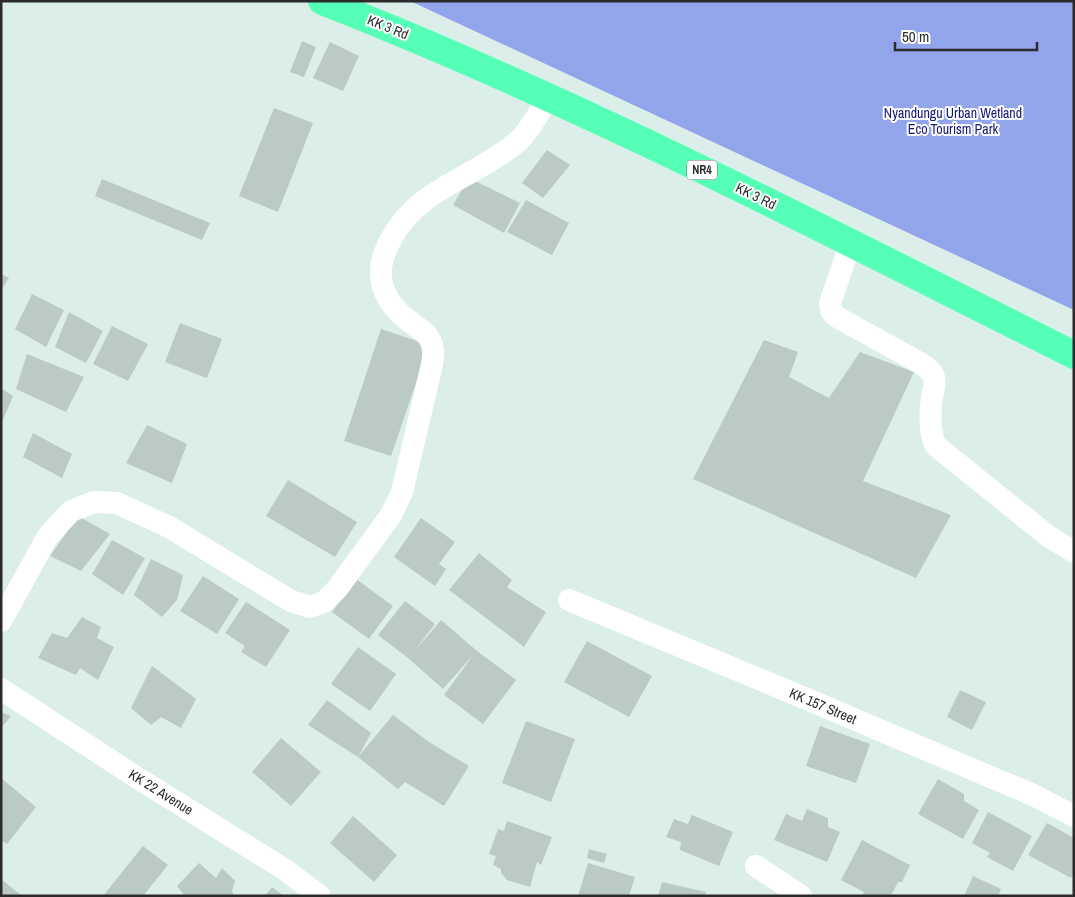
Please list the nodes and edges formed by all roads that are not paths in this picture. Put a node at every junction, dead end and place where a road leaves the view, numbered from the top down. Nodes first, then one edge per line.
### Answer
1 (322, 1) edge
2 (549, 97) junction
3 (851, 242) junction
4 (1074, 355) edge
5 (1074, 552) edge
6 (569, 600) dead end
7 (1, 621) edge
8 (1, 689) edge
9 (1074, 816) edge
10 (756, 866) dead end
11 (320, 896) edge
12 (801, 896) edge

1 - 2 highway, KK 3 Rd / NR4
2 - 3 highway, KK 3 Rd / NR4
2 - 7 street
3 - 4 highway, KK 3 Rd / NR4
3 - 5 street
6 - 9 street, KK 157 Street
8 - 11 street, KK 22 Avenue
10 - 12 street

